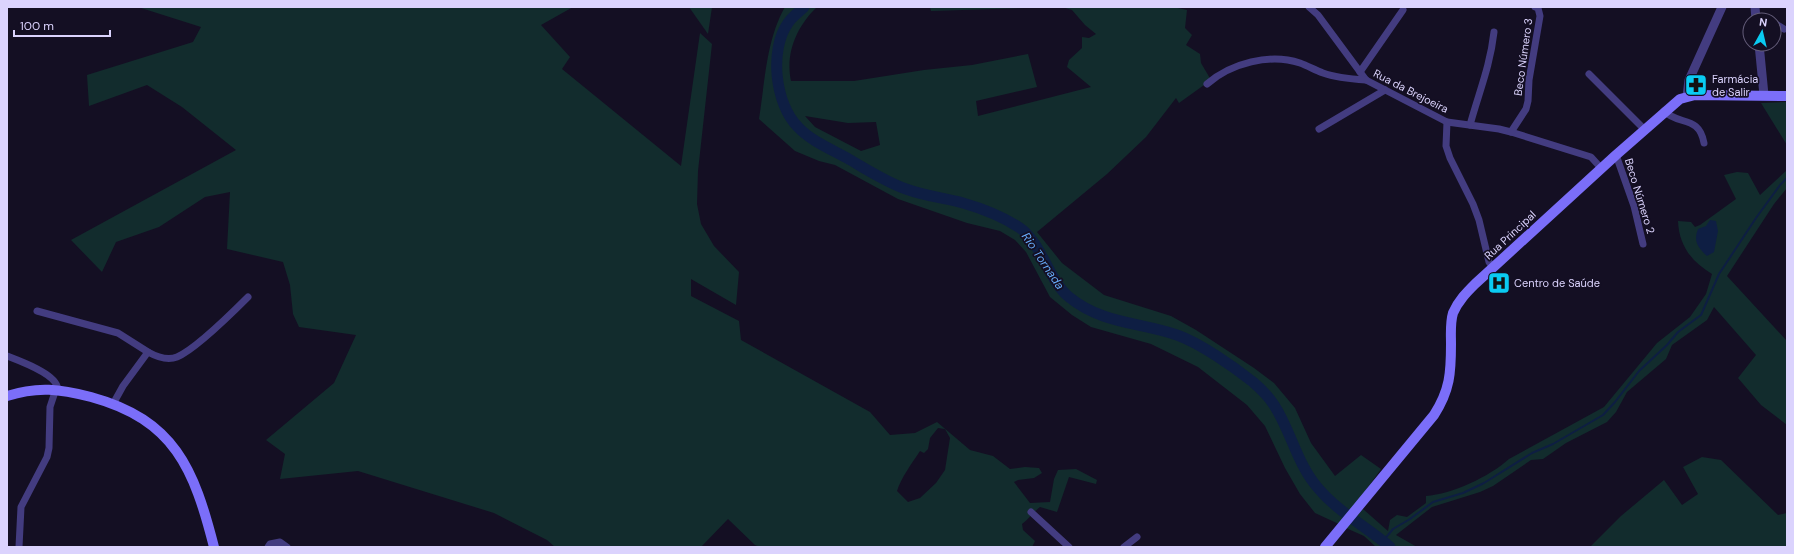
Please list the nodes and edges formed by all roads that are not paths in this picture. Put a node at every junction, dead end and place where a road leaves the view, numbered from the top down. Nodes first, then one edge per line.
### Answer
1 (1309, 7) edge
2 (1535, 7) edge
3 (1722, 7) edge
4 (1403, 10) dead end
5 (1494, 32) dead end
6 (1760, 52) edge
7 (1360, 72) junction
8 (1589, 74) dead end
9 (1366, 80) junction
10 (1207, 84) dead end
11 (1385, 90) junction
12 (1764, 95) junction
13 (1687, 96) junction
14 (1787, 96) edge
15 (1664, 111) junction
16 (1447, 122) junction
17 (1470, 125) junction
18 (1319, 129) dead end
19 (1644, 129) junction
20 (1511, 132) junction
21 (1704, 143) dead end
22 (1616, 155) junction
23 (1602, 168) junction
24 (1643, 244) dead end
25 (1493, 267) junction
26 (248, 297) dead end
27 (37, 311) dead end
28 (148, 352) junction
29 (7, 356) edge
30 (57, 390) junction
31 (7, 396) edge
32 (113, 404) junction
33 (1031, 512) dead end
34 (1137, 537) dead end
35 (19, 547) edge
36 (214, 547) edge
37 (268, 547) edge
38 (287, 547) edge
39 (1069, 547) edge
40 (1124, 547) edge
41 (1325, 547) edge

1 - 7 street, Rua da Brejoeira
2 - 20 street, Beco Número 3
3 - 13 street
4 - 7 street
5 - 17 street
6 - 12 street
7 - 9 street, Rua da Brejoeira
8 - 19 street
9 - 10 street
9 - 11 street, Rua da Brejoeira
11 - 16 street, Rua da Brejoeira
11 - 18 street
12 - 13 main road, Rua Principal
12 - 14 main road, Rua Principal
13 - 15 main road, Rua Principal
15 - 19 main road, Rua Principal
15 - 21 street
16 - 17 street, Rua da Brejoeira
16 - 25 street
17 - 20 street, Rua da Brejoeira
19 - 22 main road, Rua Principal
20 - 23 street, Rua da Brejoeira
22 - 23 main road, Rua Principal
22 - 24 street, Beco Número 2
23 - 25 main road, Rua Principal
25 - 41 main road, Rua Principal
26 - 28 street
27 - 28 street
28 - 32 street
29 - 30 street
30 - 31 main road
30 - 32 main road
30 - 35 street
32 - 36 main road
33 - 39 street
34 - 40 street
37 - 38 street

